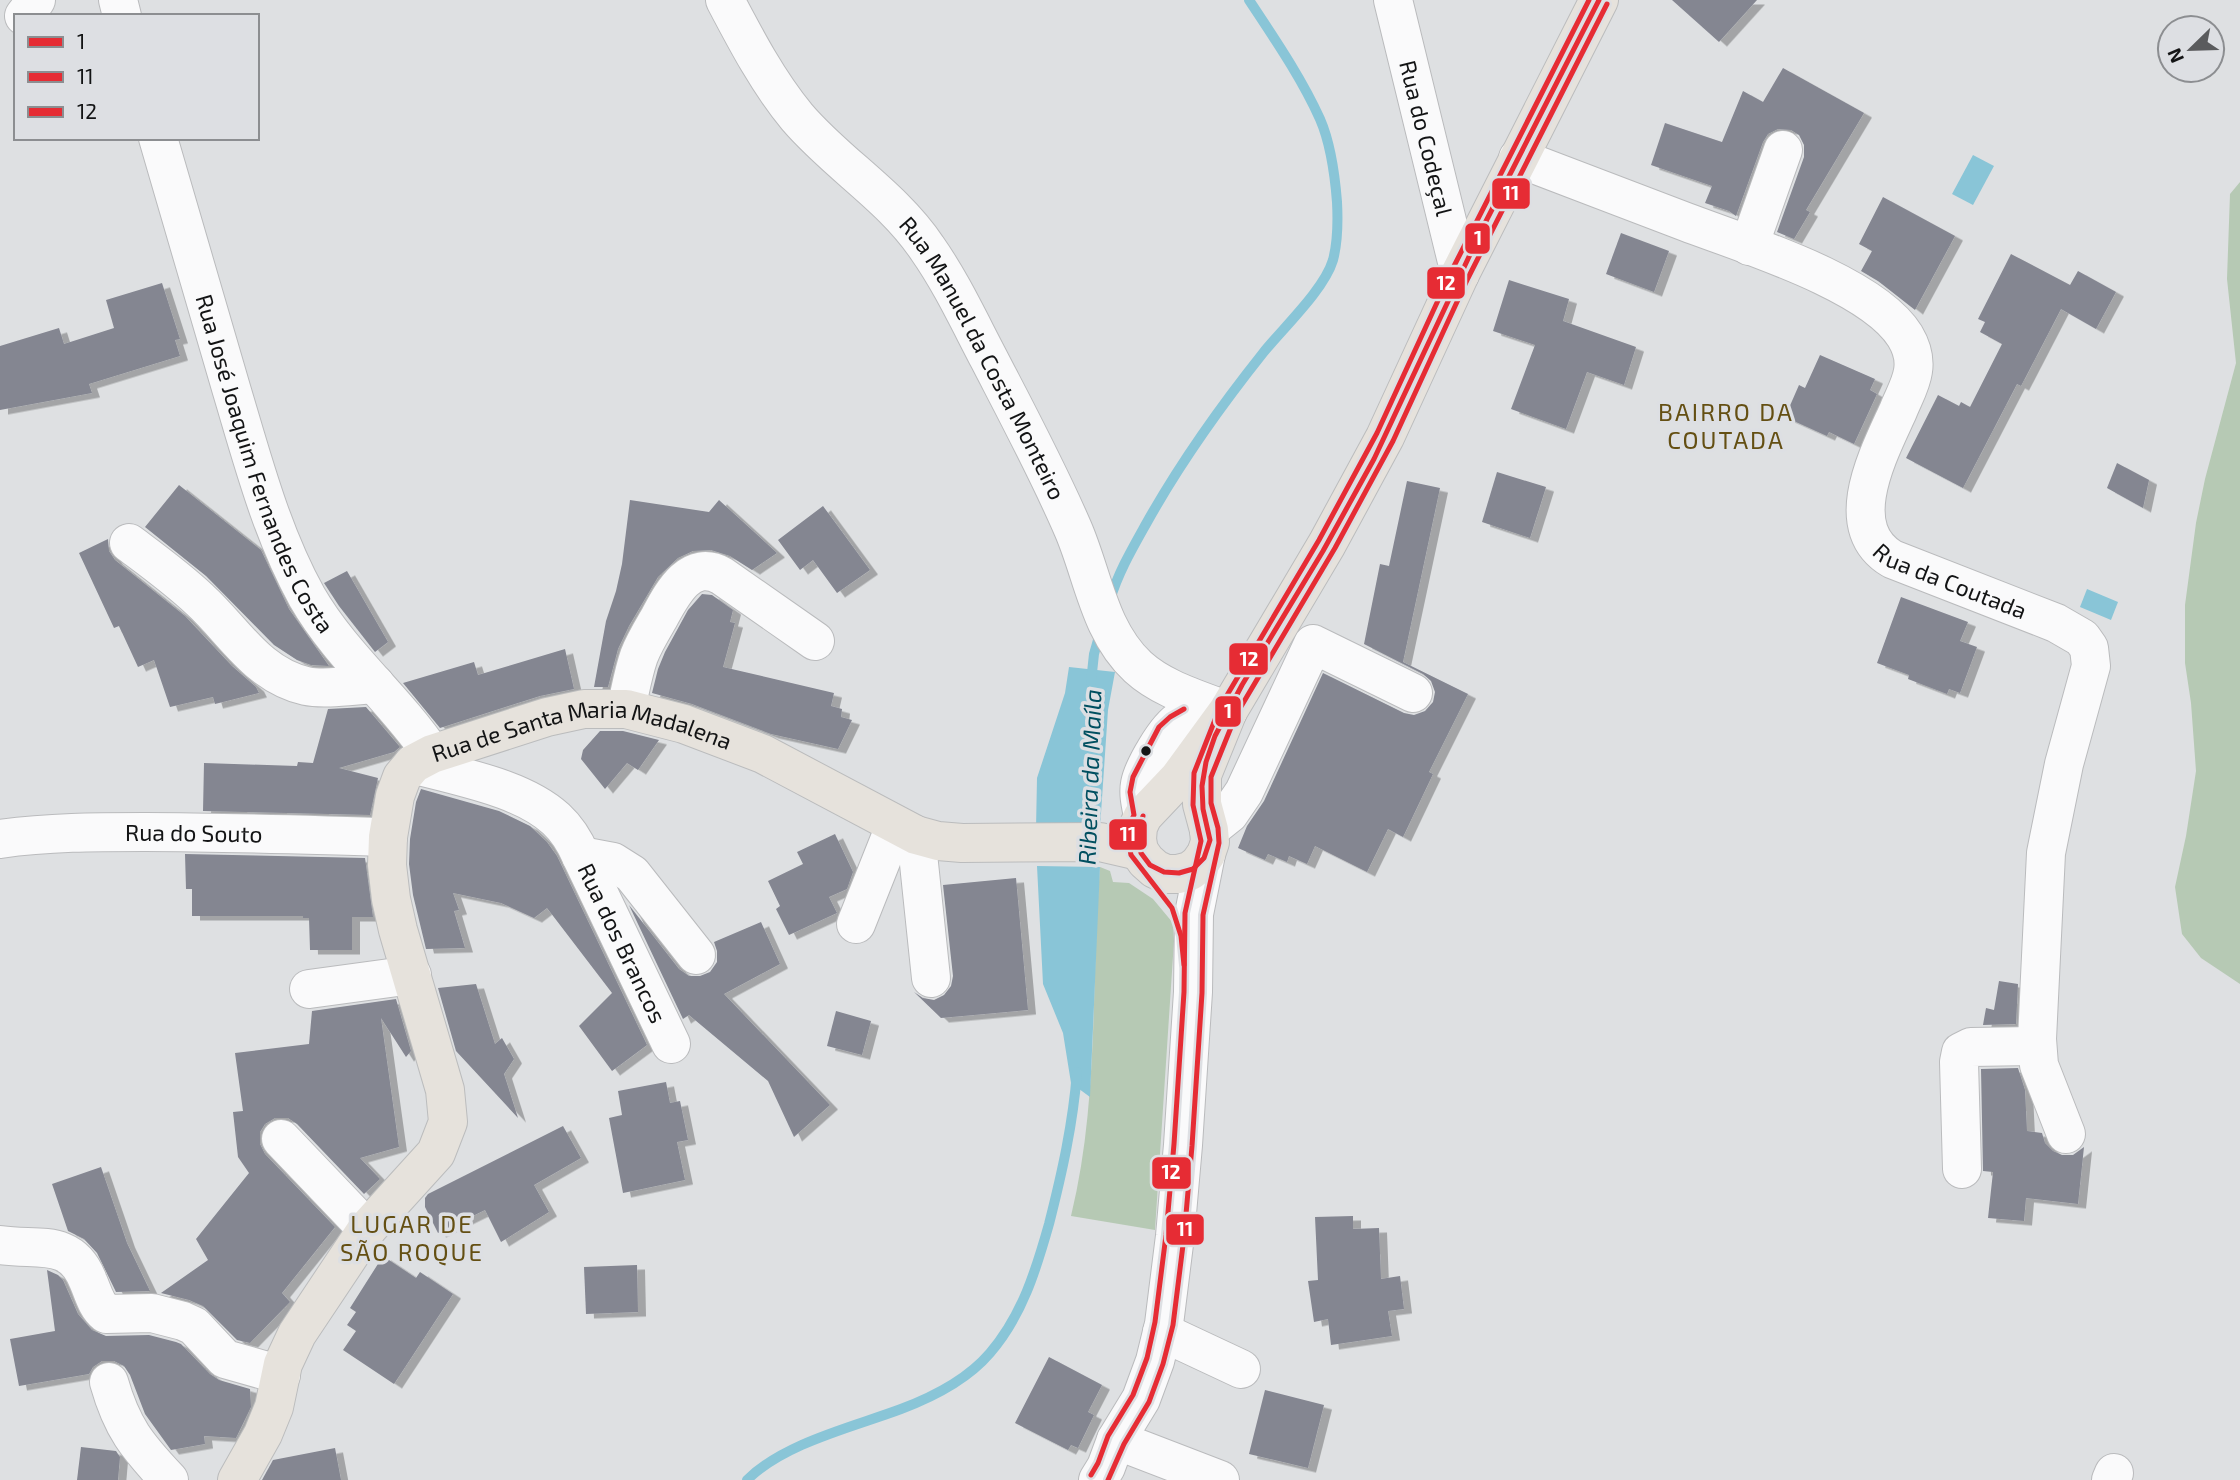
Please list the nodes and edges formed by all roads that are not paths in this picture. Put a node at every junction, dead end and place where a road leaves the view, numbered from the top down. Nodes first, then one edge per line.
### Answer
1 (724, 0) edge
2 (1393, 0) edge
3 (1599, 0) edge
4 (159, 140) edge
5 (1783, 150) dead end
6 (1518, 158) junction
7 (1749, 246) junction
8 (1460, 274) junction
9 (129, 543) dead end
10 (815, 641) dead end
11 (375, 684) junction
12 (1413, 693) dead end
13 (626, 709) junction
14 (1228, 711) junction
15 (423, 759) junction
16 (906, 831) junction
17 (1146, 834) junction
18 (1207, 834) junction
19 (388, 837) junction
20 (0, 839) edge
21 (578, 848) junction
22 (856, 924) dead end
23 (1193, 953) junction
24 (696, 955) dead end
25 (412, 975) junction
26 (931, 978) dead end
27 (309, 989) dead end
28 (671, 1044) dead end
29 (2037, 1046) junction
30 (2066, 1134) dead end
31 (281, 1139) dead end
32 (1962, 1170) dead end
33 (367, 1229) junction
34 (0, 1245) edge
35 (1162, 1332) junction
36 (1241, 1369) dead end
37 (281, 1375) junction
38 (109, 1382) dead end
39 (1116, 1440) junction
40 (169, 1480) edge
41 (237, 1480) edge
42 (1098, 1480) edge
43 (1220, 1480) edge

1 - 14 street, Rua Manuel da Costa Monteiro
2 - 8 street, Rua do Codeçal
3 - 6 main road
4 - 11 street, Rua José Joaquim Fernandes Costa
5 - 7 street
6 - 7 street, Rua da Coutada
6 - 8 main road
7 - 29 street, Rua da Coutada
8 - 14 main road
9 - 11 street
10 - 13 street
11 - 15 street, Rua José Joaquim Fernandes Costa
12 - 18 street
13 - 15 main road, Rua de Santa Maria Madalena
13 - 16 main road, Rua de Santa Maria Madalena
14 - 17 main road
14 - 18 main road
15 - 19 main road, Rua de Santa Maria Madalena
15 - 21 street, Rua dos Brancos
16 - 17 main road, Rua de Santa Maria Madalena
16 - 22 street
16 - 26 street
17 - 18 main road
17 - 18 main road
17 - 23 street
18 - 23 street
19 - 20 street, Rua do Souto
19 - 25 main road, Rua de Santa Maria Madalena
21 - 24 street
21 - 28 street, Rua dos Brancos
23 - 35 street
25 - 27 street
25 - 33 main road, Rua de Santa Maria Madalena
29 - 30 street, Rua da Coutada
29 - 32 street
31 - 33 street
33 - 37 main road, Rua de Santa Maria Madalena
34 - 37 street
35 - 36 street
35 - 39 street
37 - 41 main road, Rua de Santa Maria Madalena
38 - 40 street
39 - 42 street
39 - 43 street

